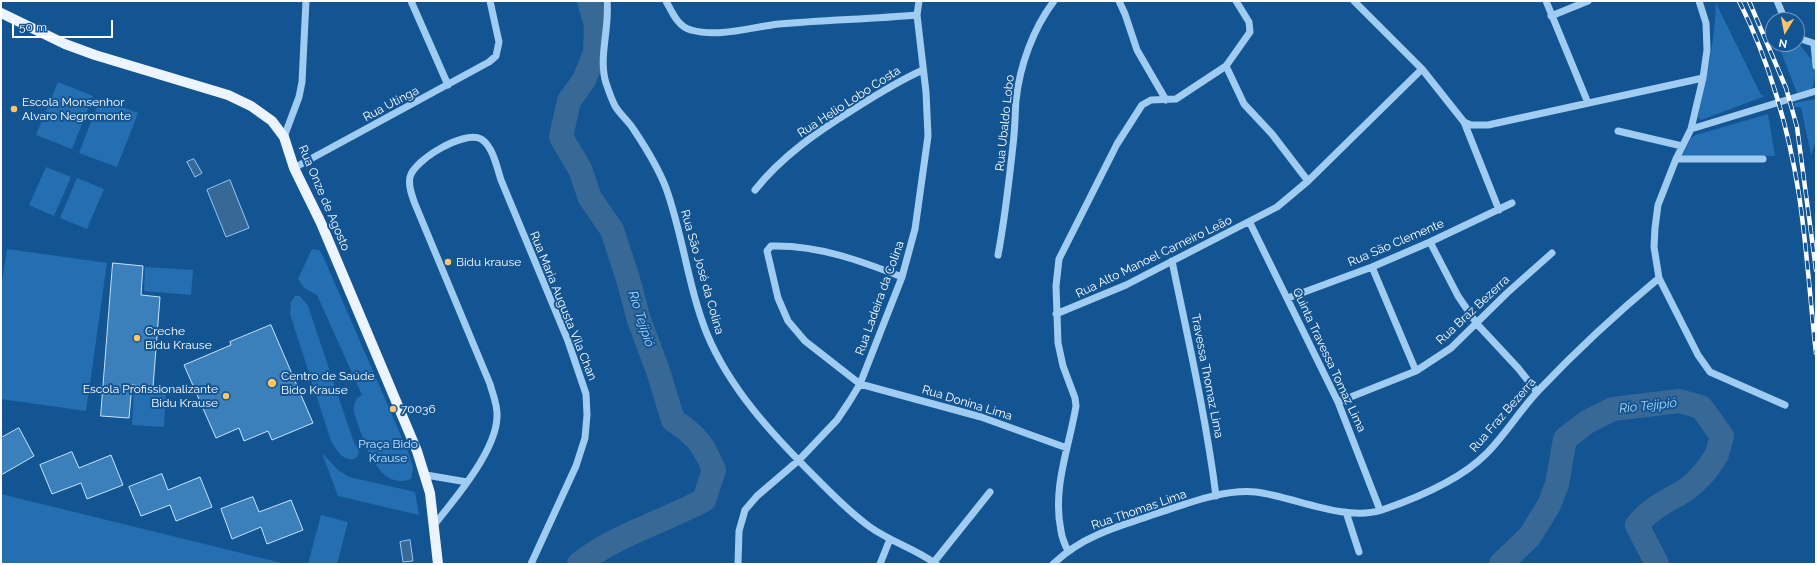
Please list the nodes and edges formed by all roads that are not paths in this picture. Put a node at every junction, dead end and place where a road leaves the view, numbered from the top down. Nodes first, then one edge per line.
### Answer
1 (306, 1) edge
2 (411, 1) edge
3 (490, 1) edge
4 (607, 1) edge
5 (666, 1) edge
6 (919, 1) edge
7 (1054, 1) edge
8 (1119, 1) edge
9 (1236, 1) edge
10 (1354, 1) edge
11 (1546, 1) edge
12 (1588, 1) edge
13 (1699, 1) edge
14 (1777, 1) edge
15 (1782, 12) edge
16 (1, 13) edge
17 (917, 15) junction
18 (1551, 16) junction
19 (1805, 40) edge
20 (1815, 44) edge
21 (1226, 66) junction
22 (1816, 66) edge
23 (1422, 69) junction
24 (923, 70) junction
25 (1704, 78) junction
26 (448, 85) junction
27 (1816, 91) edge
28 (1166, 100) junction
29 (1588, 103) junction
30 (1464, 122) junction
31 (1691, 129) junction
32 (1618, 131) dead end
33 (284, 137) junction
34 (1682, 146) junction
35 (1676, 159) junction
36 (1763, 159) dead end
37 (294, 168) junction
38 (1308, 181) junction
39 (755, 190) dead end
40 (1512, 204) dead end
41 (1499, 210) junction
42 (1250, 223) junction
43 (1430, 242) junction
44 (1552, 253) dead end
45 (998, 254) dead end
46 (1172, 261) junction
47 (1372, 267) junction
48 (902, 277) junction
49 (1659, 278) junction
50 (1288, 298) junction
51 (1056, 314) junction
52 (1477, 324) junction
53 (1416, 371) junction
54 (860, 384) junction
55 (1537, 392) junction
56 (1338, 402) junction
57 (1785, 405) dead end
58 (1066, 448) junction
59 (799, 460) junction
60 (426, 475) junction
61 (467, 482) junction
62 (990, 492) dead end
63 (1216, 496) junction
64 (1380, 510) junction
65 (1346, 512) junction
66 (434, 525) junction
67 (890, 539) junction
68 (1068, 551) junction
69 (1359, 552) dead end
70 (935, 563) edge
71 (438, 564) edge
72 (531, 564) edge
73 (738, 564) edge
74 (880, 564) edge
75 (1053, 564) edge

1 - 33 street
2 - 26 street
3 - 26 street, Rua Utinga
4 - 59 street, Rua São José da Colina
5 - 17 street
6 - 17 street, Rua Ladeira da Colina
7 - 45 street, Rua Ubaldo Lobo
8 - 28 street
9 - 21 street
10 - 23 street
11 - 18 street
12 - 18 street
13 - 25 street
14 - 15 street
16 - 33 main road, Rua Onze de Agosto
17 - 24 street, Rua Ladeira da Colina
18 - 29 street
19 - 20 street
20 - 22 street
21 - 28 street
21 - 38 street
23 - 30 street
23 - 38 street, Rua Alto Manoel Carneiro Leão
24 - 39 street, Rua Helio Lobo Costa
24 - 48 street, Rua Ladeira da Colina
25 - 29 street
25 - 31 street
26 - 37 street, Rua Utinga
27 - 31 street
28 - 51 street
29 - 30 street
30 - 41 street
31 - 34 street
32 - 34 street
33 - 37 main road, Rua Onze de Agosto
34 - 35 street
35 - 36 street
35 - 49 street
37 - 60 main road, Rua Onze de Agosto
38 - 42 street, Rua Alto Manoel Carneiro Leão
40 - 41 street, Rua São Clemente
41 - 43 street, Rua São Clemente
42 - 46 street, Rua Alto Manoel Carneiro Leão
42 - 50 street, Quinta Travessa Tomaz Lima
43 - 47 street, Rua São Clemente
43 - 52 street
44 - 52 street, Rua Braz Bezerra
46 - 51 street, Rua Alto Manoel Carneiro Leão
46 - 63 street, Travessa Thomaz Lima
47 - 50 street, Rua São Clemente
47 - 53 street
48 - 54 street, Rua Ladeira da Colina
48 - 54 street
49 - 55 street, Rua Fraz Bezerra
49 - 57 street
50 - 56 street, Quinta Travessa Tomaz Lima
51 - 58 street
52 - 53 street, Rua Braz Bezerra
52 - 55 street
53 - 56 street, Rua Braz Bezerra
54 - 58 street, Rua Donina Lima
54 - 59 street, Rua Ladeira da Colina
55 - 64 street, Rua Fraz Bezerra
56 - 64 street, Quinta Travessa Tomaz Lima
58 - 68 street
59 - 67 street, Rua São José da Colina
59 - 73 street, Rua Ladeira da Colina
60 - 61 street
60 - 66 main road, Rua Onze de Agosto
61 - 66 street
61 - 72 street, Rua Maria Augusta Vila Chan
62 - 70 street
63 - 65 street, Rua Fraz Bezerra
63 - 68 street, Rua Thomas Lima
64 - 65 street, Rua Fraz Bezerra
65 - 69 street
66 - 71 main road, Rua Onze de Agosto
67 - 70 street, Rua São José da Colina
67 - 74 street
68 - 75 street, Rua Thomas Lima

